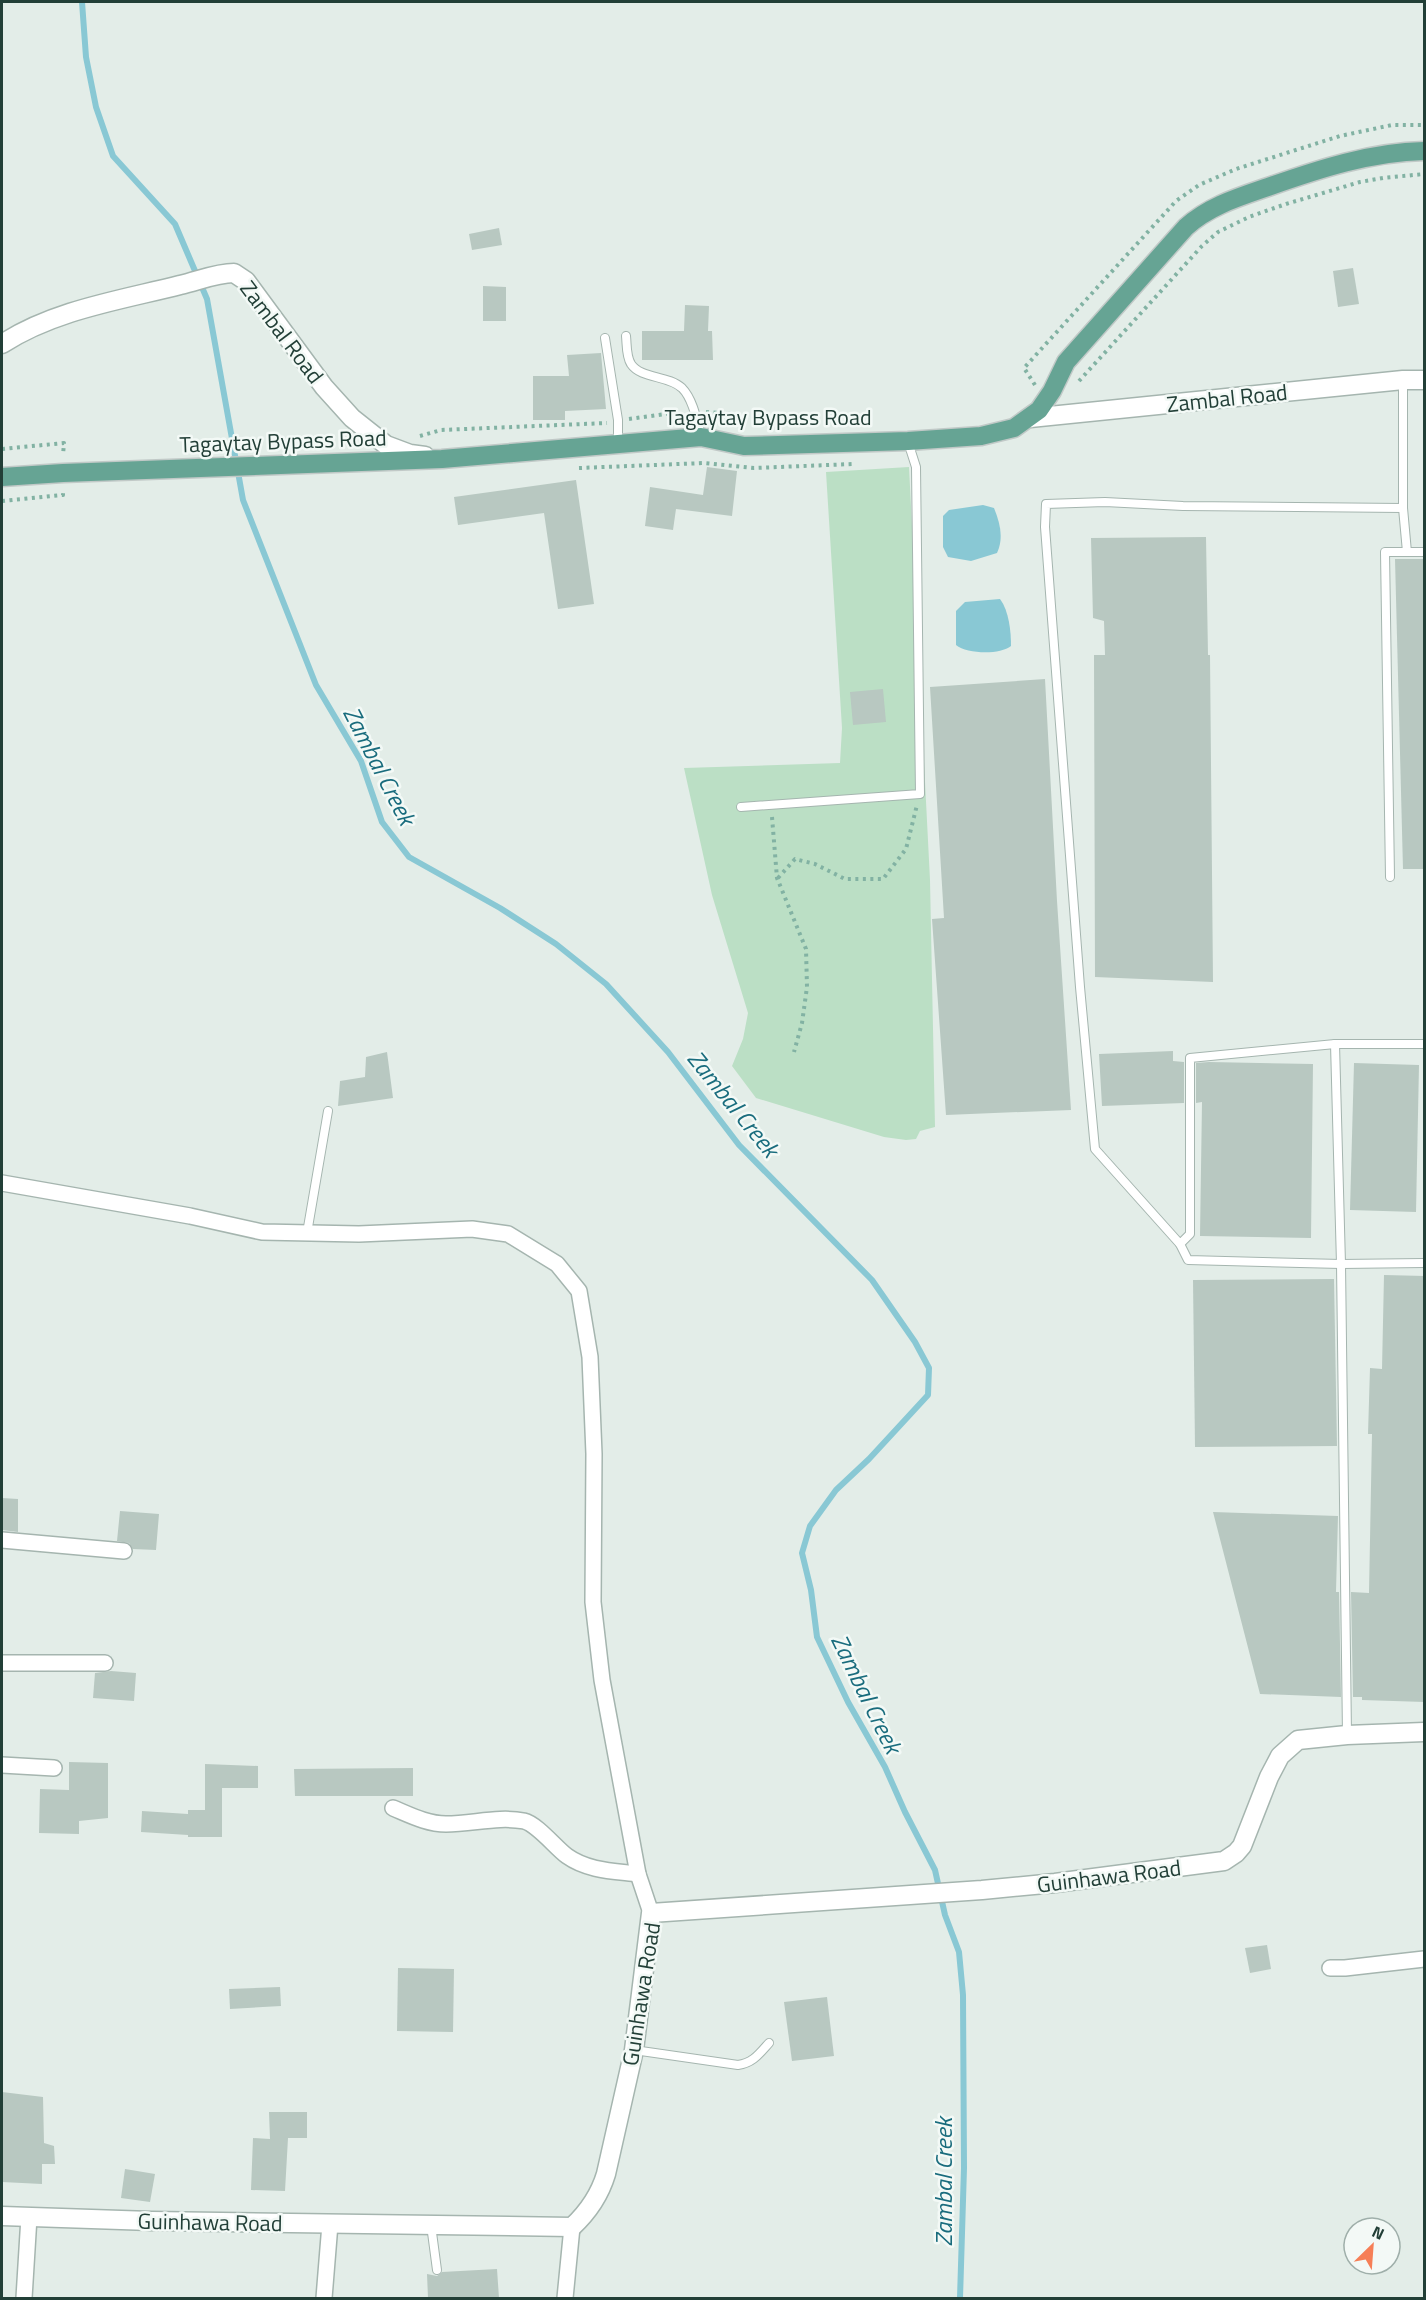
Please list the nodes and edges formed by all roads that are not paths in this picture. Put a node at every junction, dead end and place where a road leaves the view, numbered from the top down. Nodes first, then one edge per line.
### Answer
1 (1425, 151) edge
2 (626, 336) dead end
3 (605, 338) dead end
4 (2, 344) edge
5 (1403, 380) junction
6 (1425, 381) edge
7 (1030, 418) junction
8 (701, 437) junction
9 (908, 441) junction
10 (618, 444) junction
11 (442, 459) junction
12 (2, 477) edge
13 (1403, 507) junction
14 (1407, 552) junction
15 (1425, 552) edge
16 (741, 807) dead end
17 (1390, 877) dead end
18 (1335, 1044) junction
19 (1425, 1044) edge
20 (328, 1111) dead end
21 (2, 1183) edge
22 (307, 1233) junction
23 (1180, 1244) junction
24 (1425, 1263) edge
25 (1341, 1264) junction
26 (2, 1540) edge
27 (124, 1551) dead end
28 (2, 1663) edge
29 (105, 1663) dead end
30 (1425, 1732) edge
31 (1347, 1735) junction
32 (2, 1765) edge
33 (54, 1768) dead end
34 (393, 1808) dead end
35 (638, 1874) junction
36 (651, 1913) junction
37 (1425, 1959) edge
38 (1330, 1968) dead end
39 (769, 2043) dead end
40 (634, 2050) junction
41 (2, 2217) edge
42 (29, 2217) junction
43 (330, 2224) junction
44 (431, 2225) junction
45 (572, 2228) junction
46 (437, 2270) dead end
47 (24, 2298) edge
48 (324, 2298) edge
49 (565, 2298) edge

1 - 7 main road, Tagaytay Bypass Road
2 - 8 lane
3 - 10 lane
4 - 11 street, Zambal Road
5 - 6 street, Zambal Road
5 - 7 street, Zambal Road
5 - 13 lane
7 - 9 main road, Tagaytay Bypass Road
8 - 9 main road, Tagaytay Bypass Road
8 - 10 main road, Tagaytay Bypass Road
9 - 16 lane
10 - 11 main road, Tagaytay Bypass Road
11 - 12 main road, Tagaytay Bypass Road
13 - 14 lane
13 - 23 lane
14 - 15 lane
14 - 17 lane
18 - 19 lane
18 - 23 lane
18 - 25 lane
20 - 22 lane
21 - 22 street
22 - 35 street
23 - 25 lane
24 - 25 lane
25 - 31 lane
26 - 27 street
28 - 29 street
30 - 31 street, Guinhawa Road
31 - 36 street, Guinhawa Road
32 - 33 street
34 - 35 street
35 - 36 street
36 - 40 street, Guinhawa Road
37 - 38 street
39 - 40 lane
40 - 45 street, Guinhawa Road
41 - 42 street, Guinhawa Road
42 - 43 street, Guinhawa Road
42 - 47 street
43 - 44 street, Guinhawa Road
43 - 48 street
44 - 45 street, Guinhawa Road
44 - 46 lane
45 - 49 street

